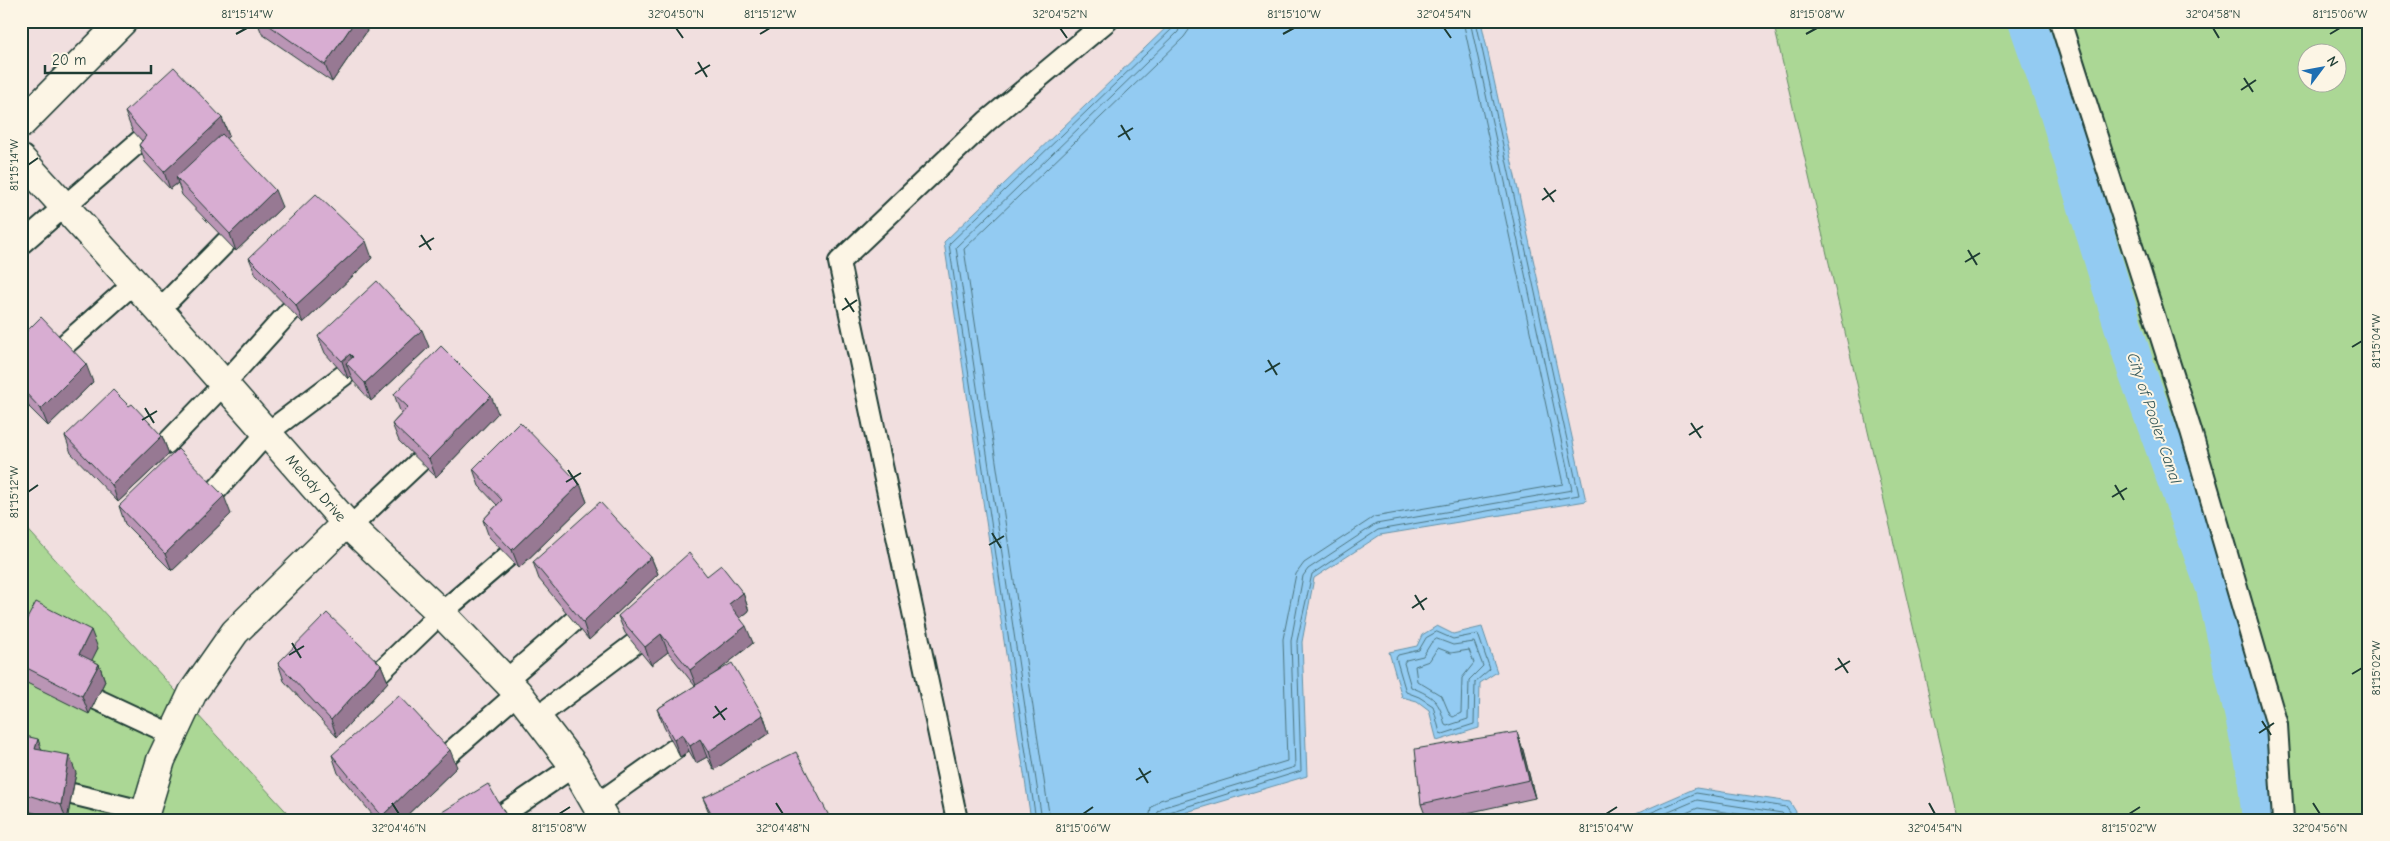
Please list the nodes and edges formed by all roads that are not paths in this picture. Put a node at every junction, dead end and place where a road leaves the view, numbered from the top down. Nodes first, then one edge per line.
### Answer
1 (123, 21) edge
2 (1107, 21) edge
3 (2060, 21) edge
4 (21, 124) edge
5 (141, 140) edge
6 (21, 159) edge
7 (64, 205) junction
8 (226, 242) edge
9 (21, 244) edge
10 (134, 283) junction
11 (159, 310) junction
12 (290, 310) edge
13 (61, 348) edge
14 (344, 375) edge
15 (224, 384) junction
16 (267, 433) junction
17 (166, 444) dead end
18 (420, 461) edge
19 (212, 495) edge
20 (348, 525) junction
21 (508, 556) edge
22 (441, 613) junction
23 (574, 621) edge
24 (634, 644) edge
25 (378, 674) edge
26 (511, 687) junction
27 (96, 699) dead end
28 (537, 717) junction
29 (173, 735) junction
30 (675, 749) edge
31 (446, 756) edge
32 (574, 766) junction
33 (72, 794) dead end
34 (601, 812) edge
35 (502, 815) edge
36 (144, 816) edge
37 (957, 820) edge
38 (2283, 820) edge

1 - 4 street
2 - 37 lane
3 - 38 lane
5 - 7 lane
6 - 7 street, Melody Drive
7 - 9 lane
7 - 10 street, Melody Drive
8 - 11 lane
10 - 11 street, Melody Drive
10 - 13 lane
11 - 15 street, Melody Drive
12 - 15 lane
14 - 16 lane
15 - 16 street, Melody Drive
15 - 17 lane
16 - 19 lane
16 - 20 street, Melody Drive
18 - 20 lane
20 - 22 street, Melody Drive
20 - 29 street
21 - 22 lane
22 - 25 lane
22 - 26 street, Melody Drive
23 - 26 lane
24 - 28 lane
26 - 28 street, Melody Drive
26 - 31 lane
27 - 29 lane
28 - 32 street, Melody Drive
29 - 36 street
30 - 34 lane
32 - 34 street, Melody Drive
32 - 35 lane
33 - 36 lane

